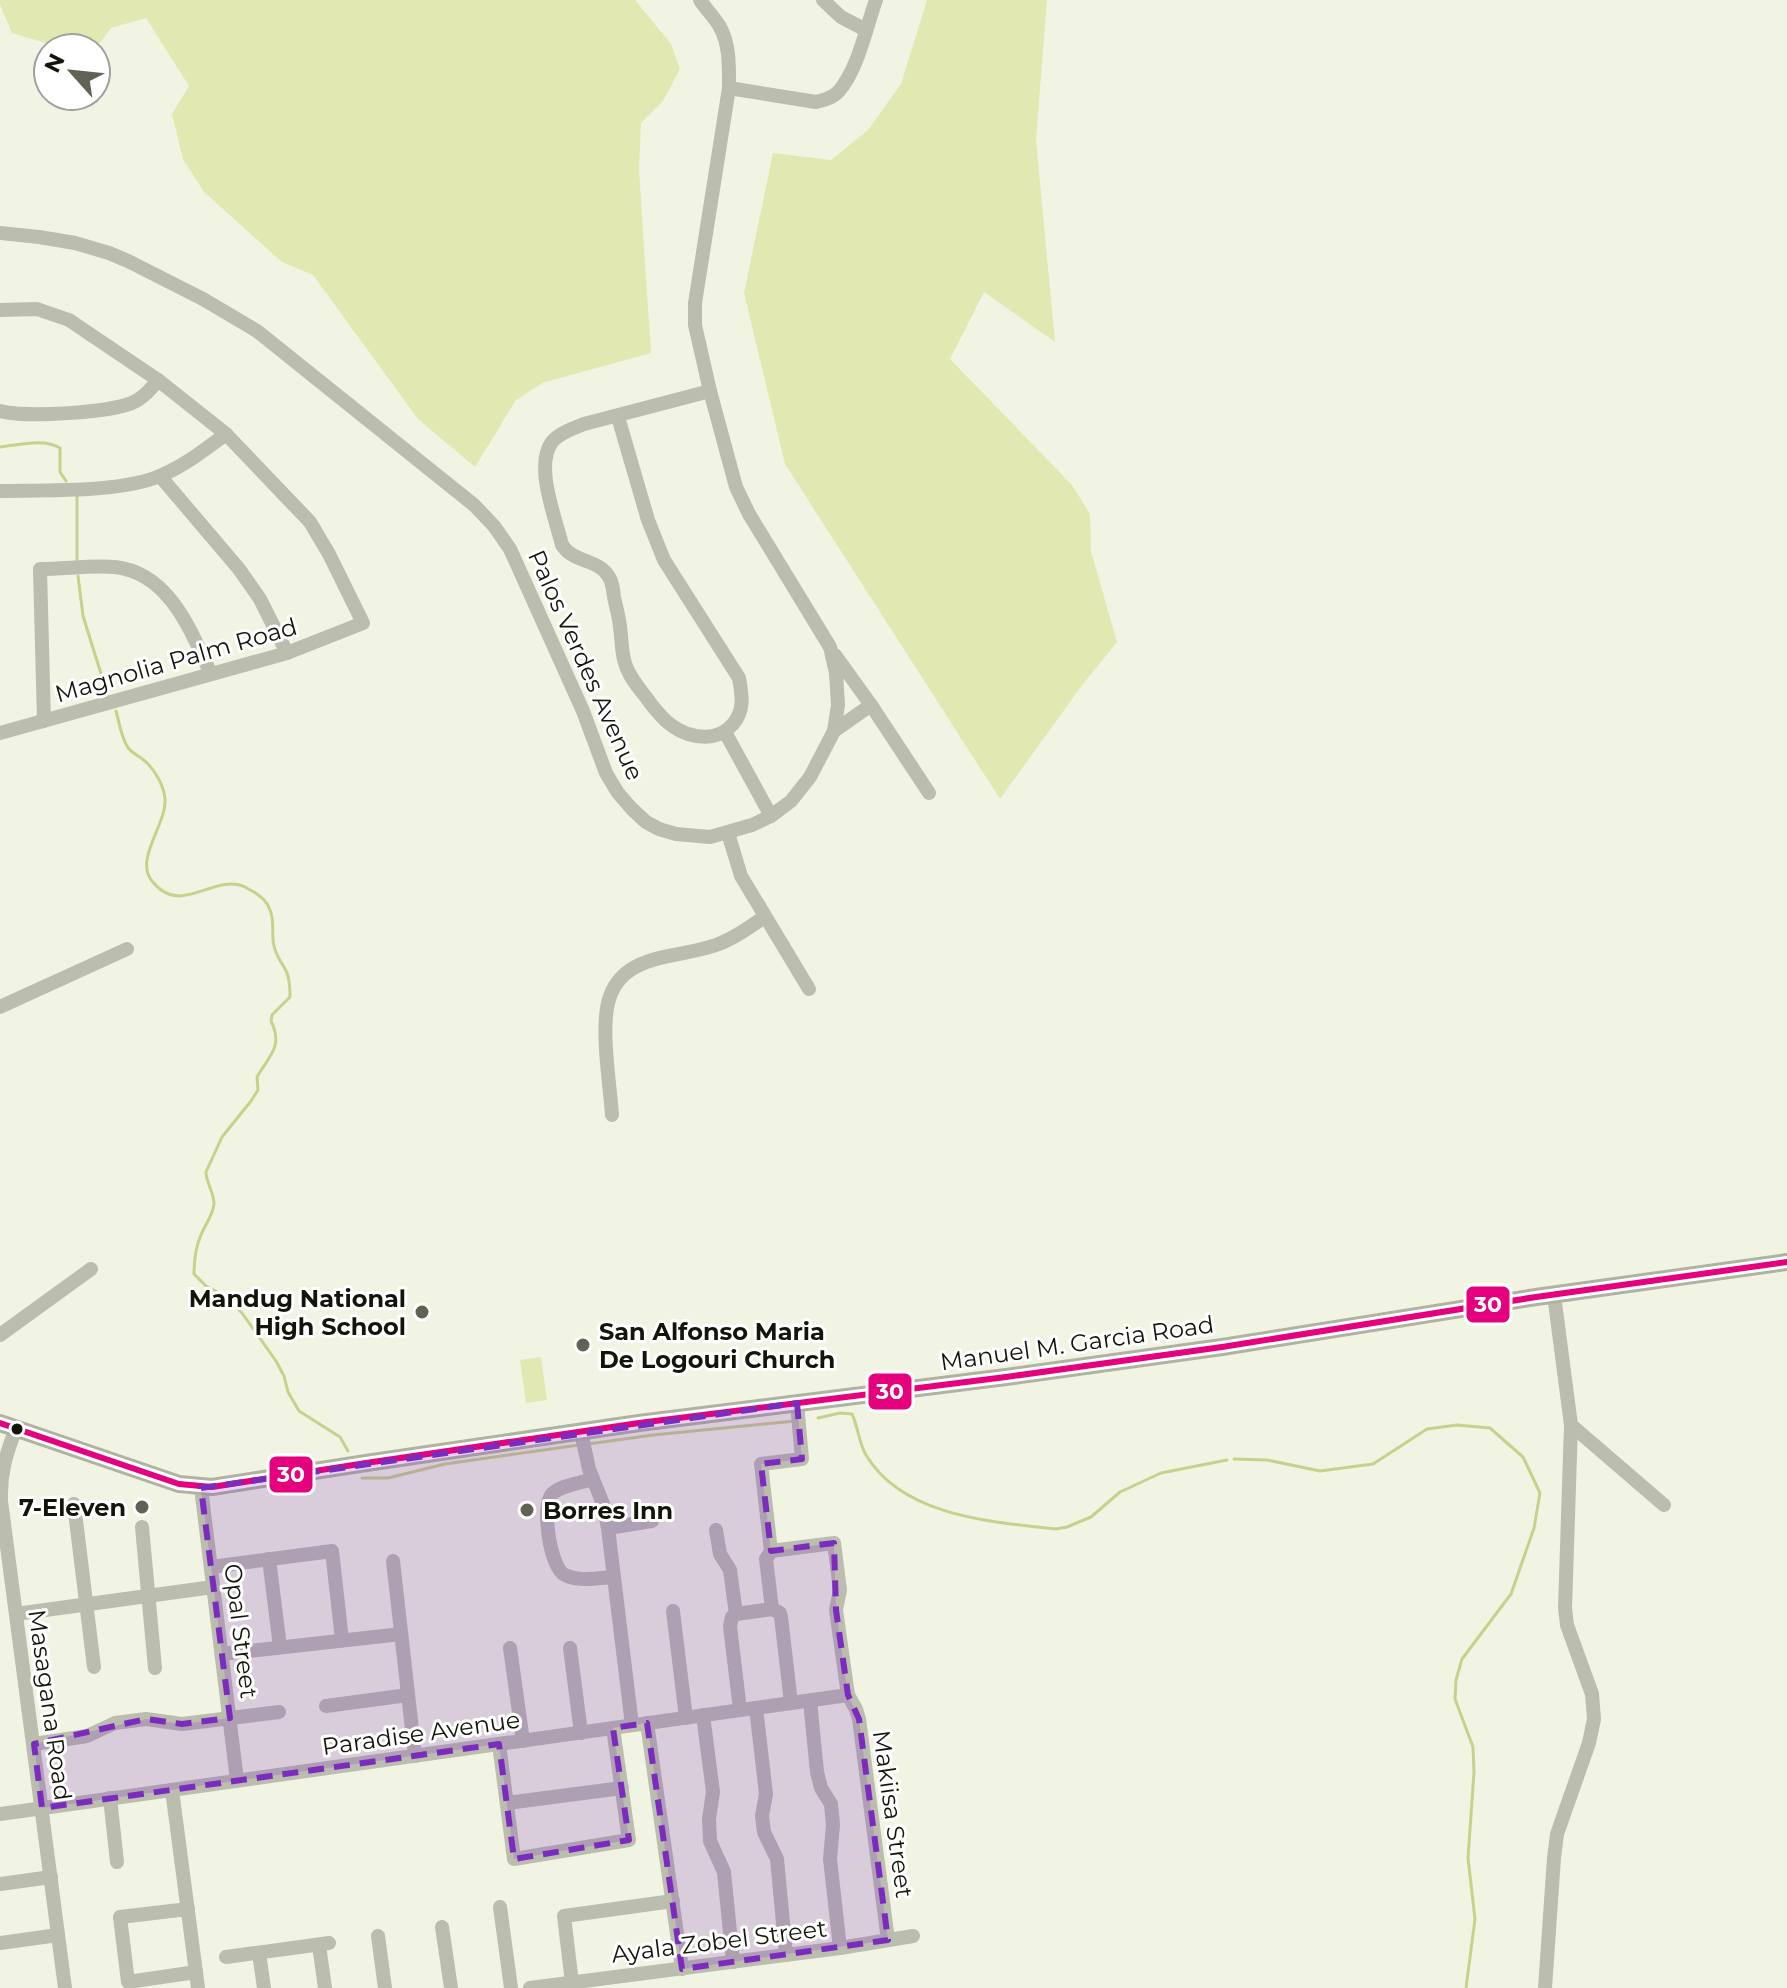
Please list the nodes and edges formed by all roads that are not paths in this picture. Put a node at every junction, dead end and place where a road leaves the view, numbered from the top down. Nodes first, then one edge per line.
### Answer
1 (700, 0) edge
2 (823, 0) edge
3 (876, 0) edge
4 (866, 30) junction
5 (729, 88) junction
6 (0, 233) edge
7 (0, 310) edge
8 (158, 380) junction
9 (710, 391) junction
10 (0, 411) edge
11 (618, 417) junction
12 (226, 434) junction
13 (160, 476) junction
14 (0, 491) edge
15 (830, 647) junction
16 (287, 653) junction
17 (211, 674) junction
18 (871, 705) junction
19 (44, 721) junction
20 (834, 731) junction
21 (725, 732) junction
22 (0, 733) edge
23 (929, 793) dead end
24 (771, 816) junction
25 (728, 833) junction
26 (764, 917) junction
27 (127, 949) dead end
28 (809, 989) dead end
29 (0, 1007) edge
30 (612, 1115) dead end
31 (1787, 1262) edge
32 (91, 1269) dead end
33 (1554, 1295) junction
34 (0, 1335) edge
35 (797, 1403) junction
36 (1571, 1425) junction
37 (8, 1426) edge
38 (581, 1432) junction
39 (593, 1479) junction
40 (201, 1488) junction
41 (74, 1504) dead end
42 (1664, 1505) dead end
43 (1, 1514) edge
44 (652, 1521) dead end
45 (142, 1527) dead end
46 (608, 1528) junction
47 (716, 1530) dead end
48 (771, 1551) junction
49 (269, 1559) junction
50 (393, 1561) dead end
51 (211, 1567) junction
52 (614, 1577) junction
53 (213, 1587) junction
54 (148, 1596) junction
55 (86, 1604) junction
56 (772, 1609) junction
57 (673, 1611) dead end
58 (16, 1614) junction
59 (736, 1614) junction
60 (401, 1634) junction
61 (342, 1640) junction
62 (280, 1647) junction
63 (510, 1648) dead end
64 (570, 1648) dead end
65 (222, 1654) junction
66 (94, 1667) dead end
67 (155, 1668) dead end
68 (408, 1695) junction
69 (848, 1695) junction
70 (810, 1701) junction
71 (791, 1703) junction
72 (326, 1706) dead end
73 (756, 1708) junction
74 (740, 1710) junction
75 (279, 1712) dead end
76 (703, 1715) junction
77 (230, 1718) junction
78 (686, 1718) junction
79 (640, 1724) junction
80 (613, 1728) junction
81 (581, 1733) junction
82 (523, 1741) junction
83 (34, 1744) junction
84 (499, 1744) junction
85 (415, 1756) junction
86 (237, 1780) junction
87 (622, 1788) junction
88 (172, 1790) junction
89 (110, 1798) junction
90 (507, 1803) junction
91 (42, 1808) junction
92 (0, 1814) edge
93 (117, 1862) dead end
94 (51, 1877) junction
95 (0, 1884) edge
96 (673, 1901) junction
97 (500, 1907) dead end
98 (188, 1909) junction
99 (442, 1927) dead end
100 (58, 1935) junction
101 (378, 1936) dead end
102 (913, 1936) dead end
103 (888, 1940) junction
104 (0, 1943) edge
105 (840, 1948) junction
106 (259, 1953) junction
107 (786, 1955) junction
108 (226, 1957) dead end
109 (733, 1962) junction
110 (682, 1969) junction
111 (196, 1972) junction
112 (572, 1983) junction
113 (65, 1988) edge
114 (198, 1988) edge
115 (264, 1988) edge
116 (325, 1988) edge
117 (385, 1988) edge
118 (451, 1988) edge
119 (511, 1988) edge
120 (530, 1988) edge
121 (1545, 1988) edge

1 - 5 street, Palos Verdes Avenue
2 - 4 street
3 - 4 street
4 - 5 street
5 - 9 street, Palos Verdes Avenue
6 - 25 street, Palos Verdes Avenue
7 - 8 street
8 - 10 street
8 - 12 street
9 - 11 street
9 - 15 street, Palos Verdes Avenue
11 - 21 street
11 - 21 street
12 - 13 street
12 - 16 street, Magnolia Palm Road
13 - 14 street
13 - 16 street
15 - 18 street
15 - 20 street, Palos Verdes Avenue
16 - 17 street, Magnolia Palm Road
17 - 19 street, Magnolia Palm Road
17 - 19 street
18 - 20 street
18 - 23 street
19 - 22 street, Magnolia Palm Road
20 - 24 street, Palos Verdes Avenue
21 - 24 street
24 - 25 street, Palos Verdes Avenue
25 - 26 street
26 - 28 street
26 - 30 street
27 - 29 street
31 - 33 main road, Manuel M. Garcia Road
32 - 34 street
33 - 35 main road, Manuel M. Garcia Road
33 - 36 street
35 - 38 main road, Manuel M. Garcia Road
35 - 48 street
36 - 42 street
36 - 121 street
37 - 40 main road, Manuel M. Garcia Road
37 - 43 street, Masagana Road
38 - 39 street
38 - 40 main road, Manuel M. Garcia Road
39 - 46 street
39 - 52 street
40 - 51 street, Opal Street
41 - 55 street
43 - 58 street, Masagana Road
44 - 46 street
45 - 54 street
46 - 52 street
47 - 59 street
48 - 56 street
48 - 69 street, Makiisa Street
49 - 51 street
49 - 61 street
49 - 62 street
50 - 60 street
51 - 53 street, Opal Street
52 - 79 street
53 - 54 street
53 - 65 street, Opal Street
54 - 55 street
54 - 67 street
55 - 58 street
55 - 66 street
56 - 59 street
56 - 71 street
57 - 78 street
58 - 83 street, Masagana Road
59 - 74 street
60 - 61 street
60 - 68 street
61 - 62 street
62 - 65 street
63 - 82 street
64 - 81 street
65 - 77 street, Opal Street
68 - 72 street
68 - 85 street
69 - 70 street, Paradise Avenue
69 - 103 street, Makiisa Street
70 - 71 street, Paradise Avenue
70 - 105 street
71 - 73 street, Paradise Avenue
73 - 74 street, Paradise Avenue
73 - 107 street
74 - 76 street, Paradise Avenue
75 - 77 street
76 - 78 street, Paradise Avenue
76 - 109 street
77 - 83 street
77 - 86 street, Opal Street
78 - 79 street, Paradise Avenue
79 - 80 street, Paradise Avenue
79 - 96 street
80 - 81 street, Paradise Avenue
80 - 87 street
81 - 82 street, Paradise Avenue
82 - 84 street, Paradise Avenue
83 - 91 street, Masagana Road
84 - 85 street, Paradise Avenue
84 - 90 street
85 - 86 street, Paradise Avenue
86 - 88 street, Paradise Avenue
87 - 90 street
87 - 90 street
88 - 89 street, Paradise Avenue
88 - 98 street
89 - 91 street, Paradise Avenue
89 - 93 street
91 - 92 street, Paradise Avenue
91 - 94 street, Masagana Road
94 - 95 street
94 - 100 street, Masagana Road
96 - 110 street
96 - 112 street
97 - 119 street
98 - 111 street
98 - 111 street
99 - 118 street
100 - 104 street
100 - 113 street, Masagana Road
101 - 117 street
102 - 103 street, Ayala Zobel Street
103 - 105 street, Ayala Zobel Street
105 - 107 street, Ayala Zobel Street
106 - 108 street
106 - 115 street
106 - 116 street
107 - 109 street, Ayala Zobel Street
109 - 110 street, Ayala Zobel Street
110 - 112 street, Ayala Zobel Street
111 - 114 street
112 - 120 street, Ayala Zobel Street

